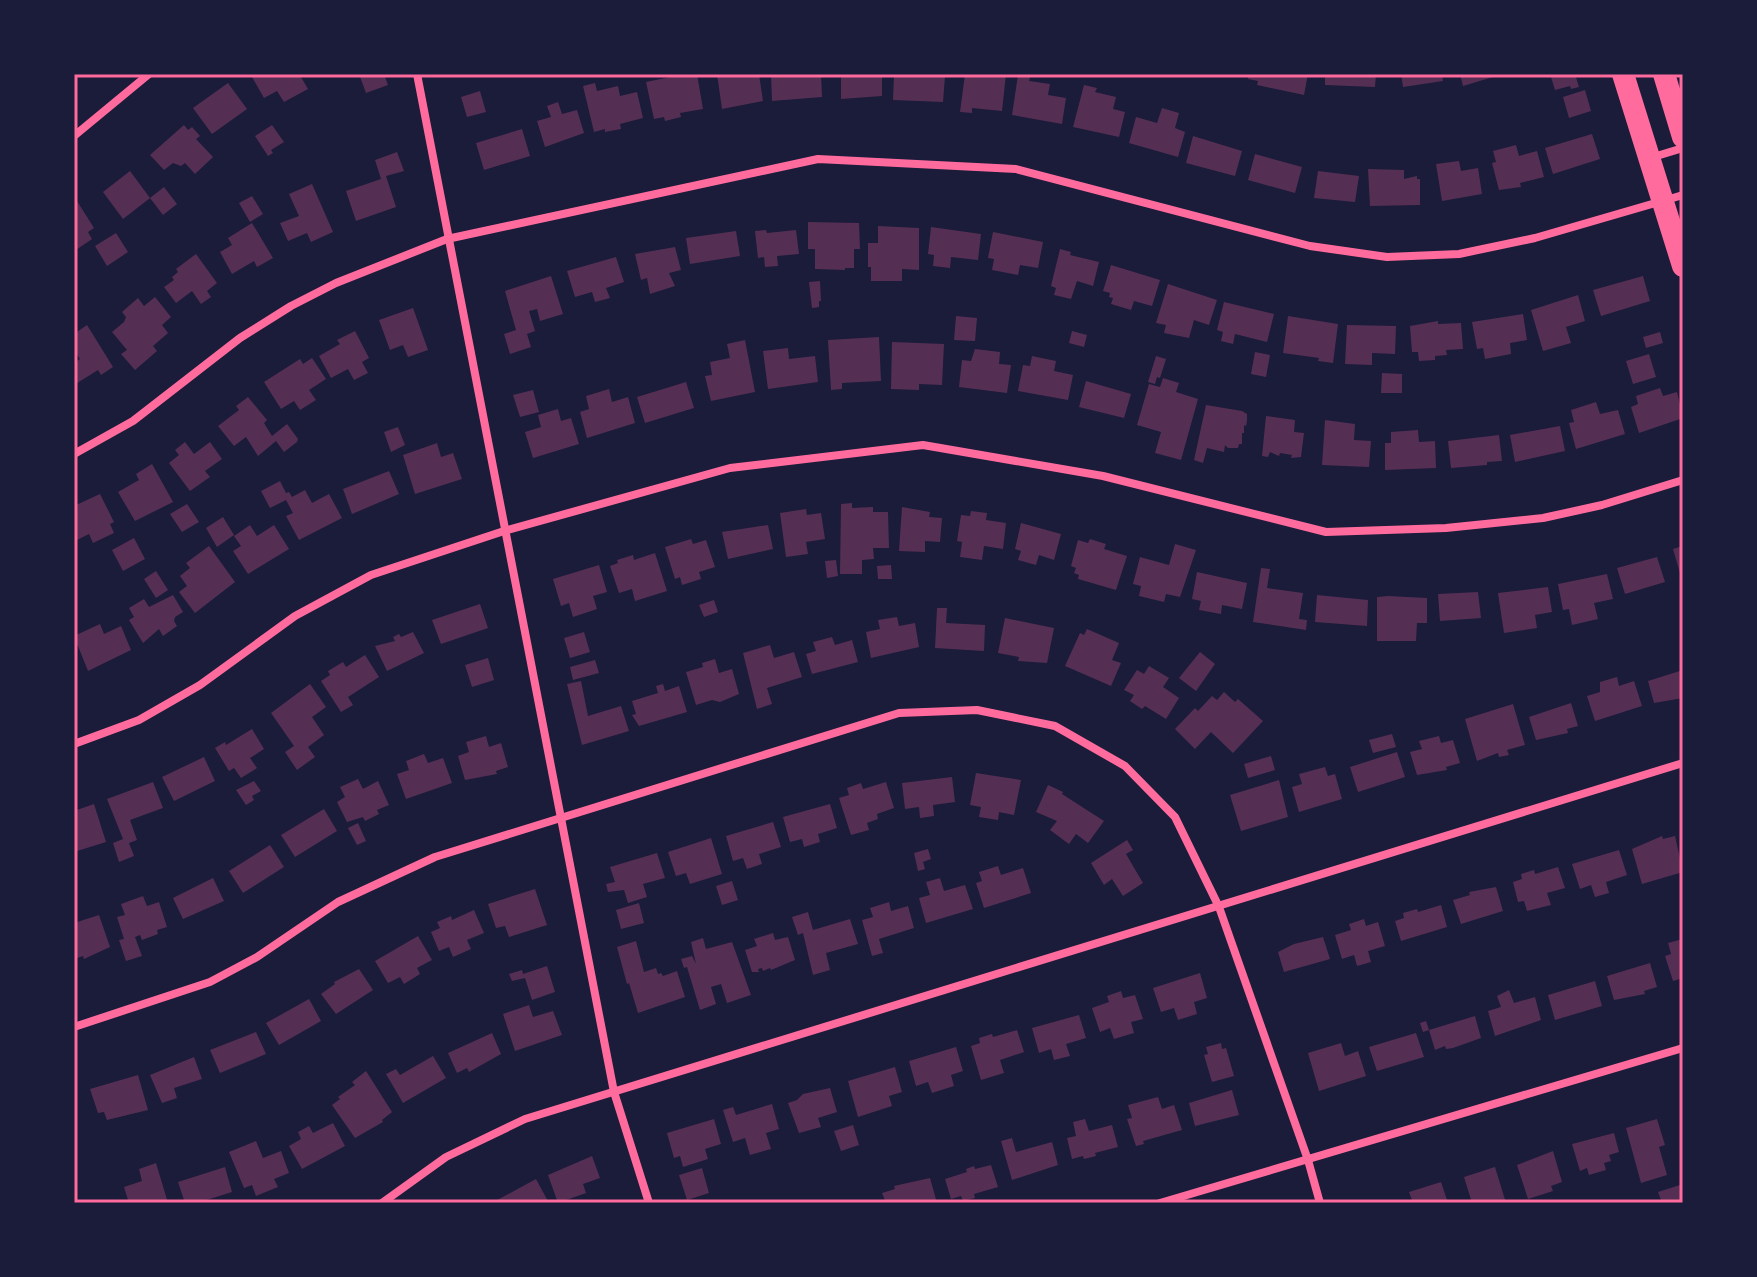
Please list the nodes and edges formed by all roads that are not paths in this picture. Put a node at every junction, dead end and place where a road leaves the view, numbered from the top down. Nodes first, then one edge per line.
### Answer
1 (149, 74) edge
2 (417, 74) edge
3 (1623, 74) edge
4 (1664, 74) edge
5 (74, 136) edge
6 (1683, 137) edge
7 (1683, 148) edge
8 (1649, 158) junction
9 (1673, 198) edge
10 (447, 239) junction
11 (1683, 266) edge
12 (74, 454) edge
13 (1683, 480) edge
14 (504, 531) junction
15 (74, 744) edge
16 (1683, 763) edge
17 (561, 817) junction
18 (1219, 907) junction
19 (74, 1027) edge
20 (1683, 1048) edge
21 (614, 1092) junction
22 (1308, 1160) junction
23 (382, 1203) edge
24 (649, 1203) edge
25 (1160, 1203) edge
26 (1320, 1203) edge

1 - 5 street
2 - 10 street
3 - 8 highway
4 - 6 highway
7 - 8 street
8 - 9 highway
9 - 10 street
9 - 11 highway
10 - 12 street
10 - 14 street
13 - 14 street
14 - 15 street
14 - 17 street
16 - 18 street
17 - 18 street
17 - 19 street
17 - 21 street
18 - 21 street
18 - 22 street
20 - 22 street
21 - 23 street
21 - 24 street
22 - 25 street
22 - 26 street

